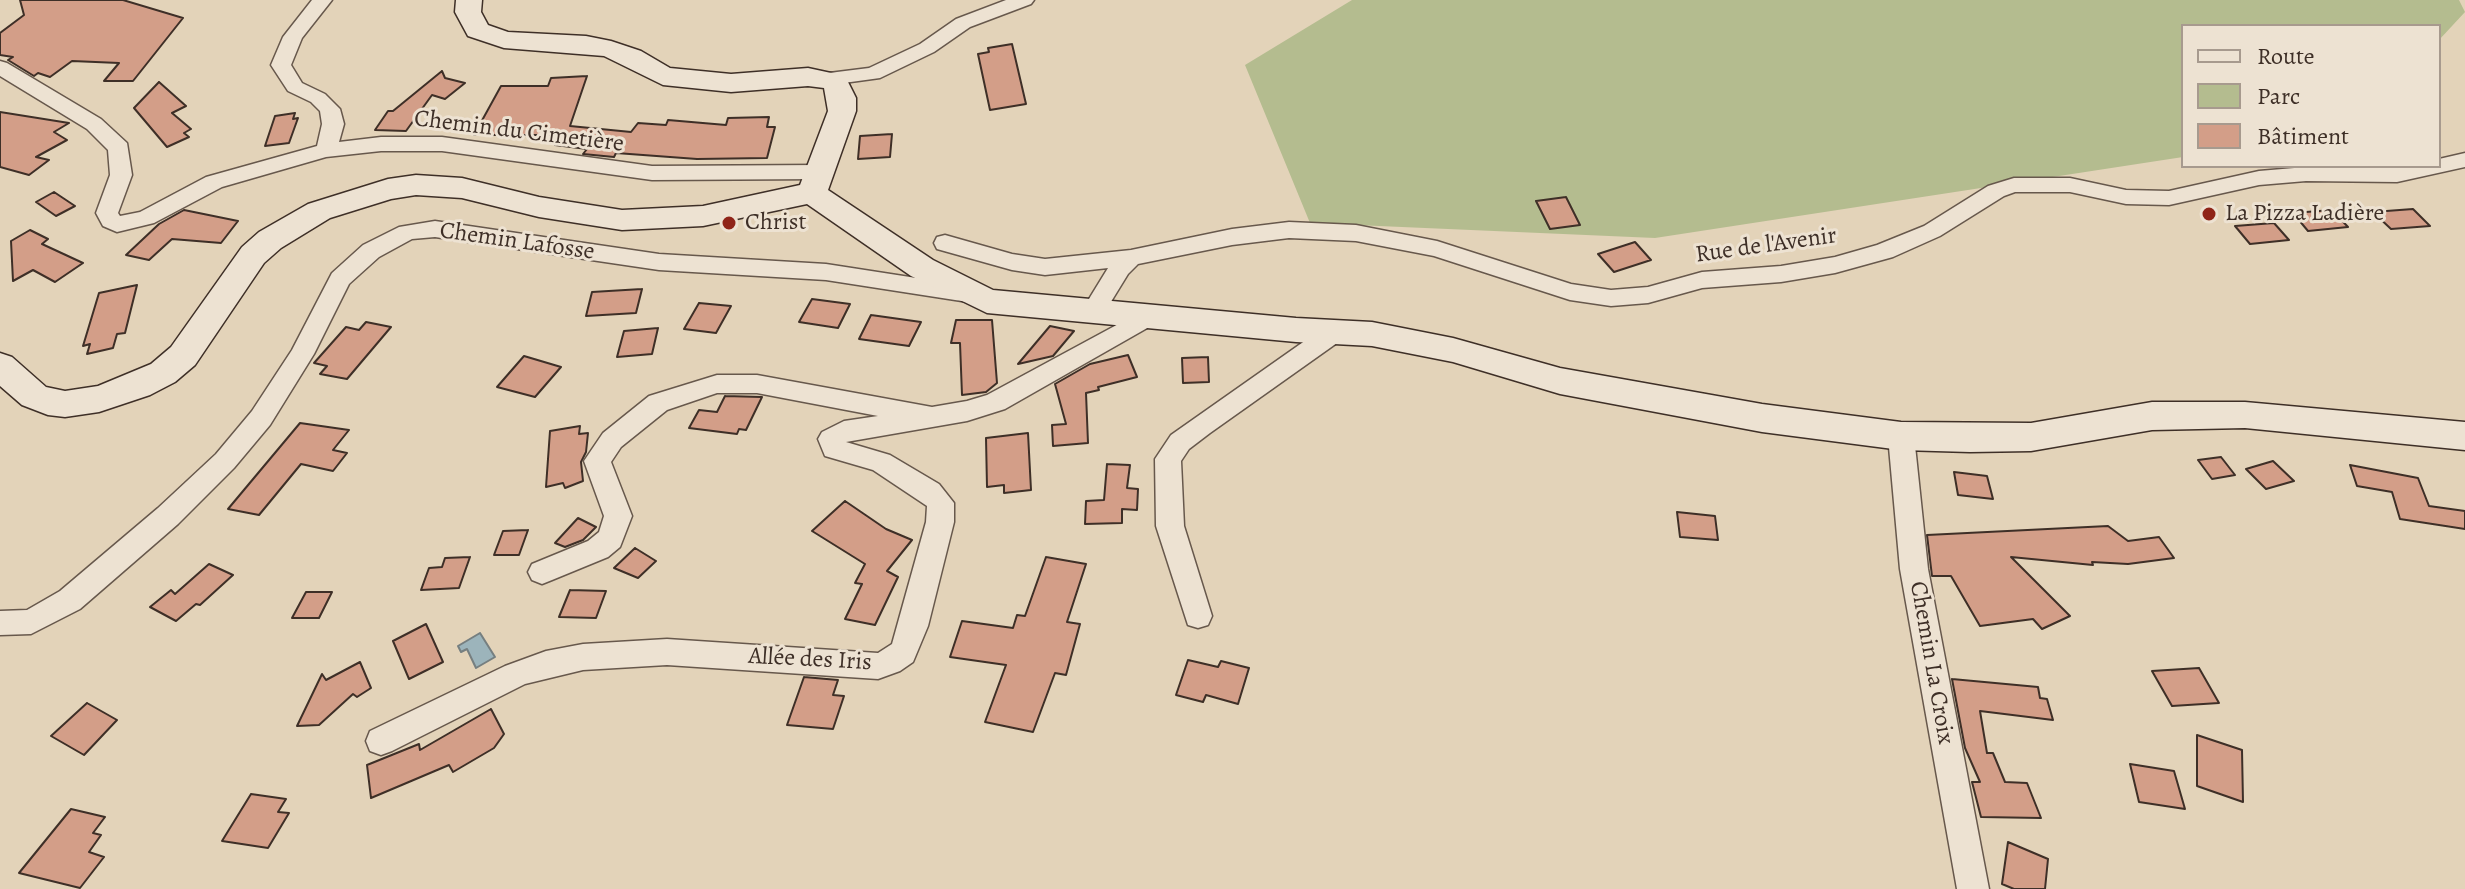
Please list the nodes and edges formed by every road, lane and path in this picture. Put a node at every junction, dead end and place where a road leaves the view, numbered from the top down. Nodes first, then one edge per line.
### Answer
1 (322, 0) edge
2 (469, 0) edge
3 (1024, 0) edge
4 (0, 67) edge
5 (829, 79) junction
6 (326, 150) junction
7 (2465, 160) edge
8 (2441, 165) edge
9 (2429, 168) edge
10 (816, 182) junction
11 (945, 243) dead end
12 (1131, 258) junction
13 (968, 294) junction
14 (1093, 312) junction
15 (1148, 317) junction
16 (1335, 332) junction
17 (0, 366) edge
18 (938, 417) junction
19 (1901, 436) junction
20 (2465, 436) edge
21 (542, 572) dead end
22 (1198, 616) dead end
23 (0, 623) edge
24 (381, 741) dead end
25 (1973, 889) edge

1 - 6 street
2 - 5 street
3 - 5 street
4 - 6 street, Chemin du Cimetière
5 - 10 street
6 - 10 street, Chemin du Cimetière
7 - 8 street, Rue de l'Avenir
9 - 12 street, Rue de l'Avenir
10 - 13 street
10 - 17 street
11 - 12 street, Rue de l'Avenir
12 - 14 street
13 - 14 street
13 - 23 street, Chemin Lafosse
14 - 15 street
15 - 16 street
15 - 18 street, Allée des Iris
16 - 19 street
16 - 22 street
18 - 21 street, Allée des Iris
18 - 24 street, Allée des Iris
19 - 20 street
19 - 25 street, Chemin La Croix

